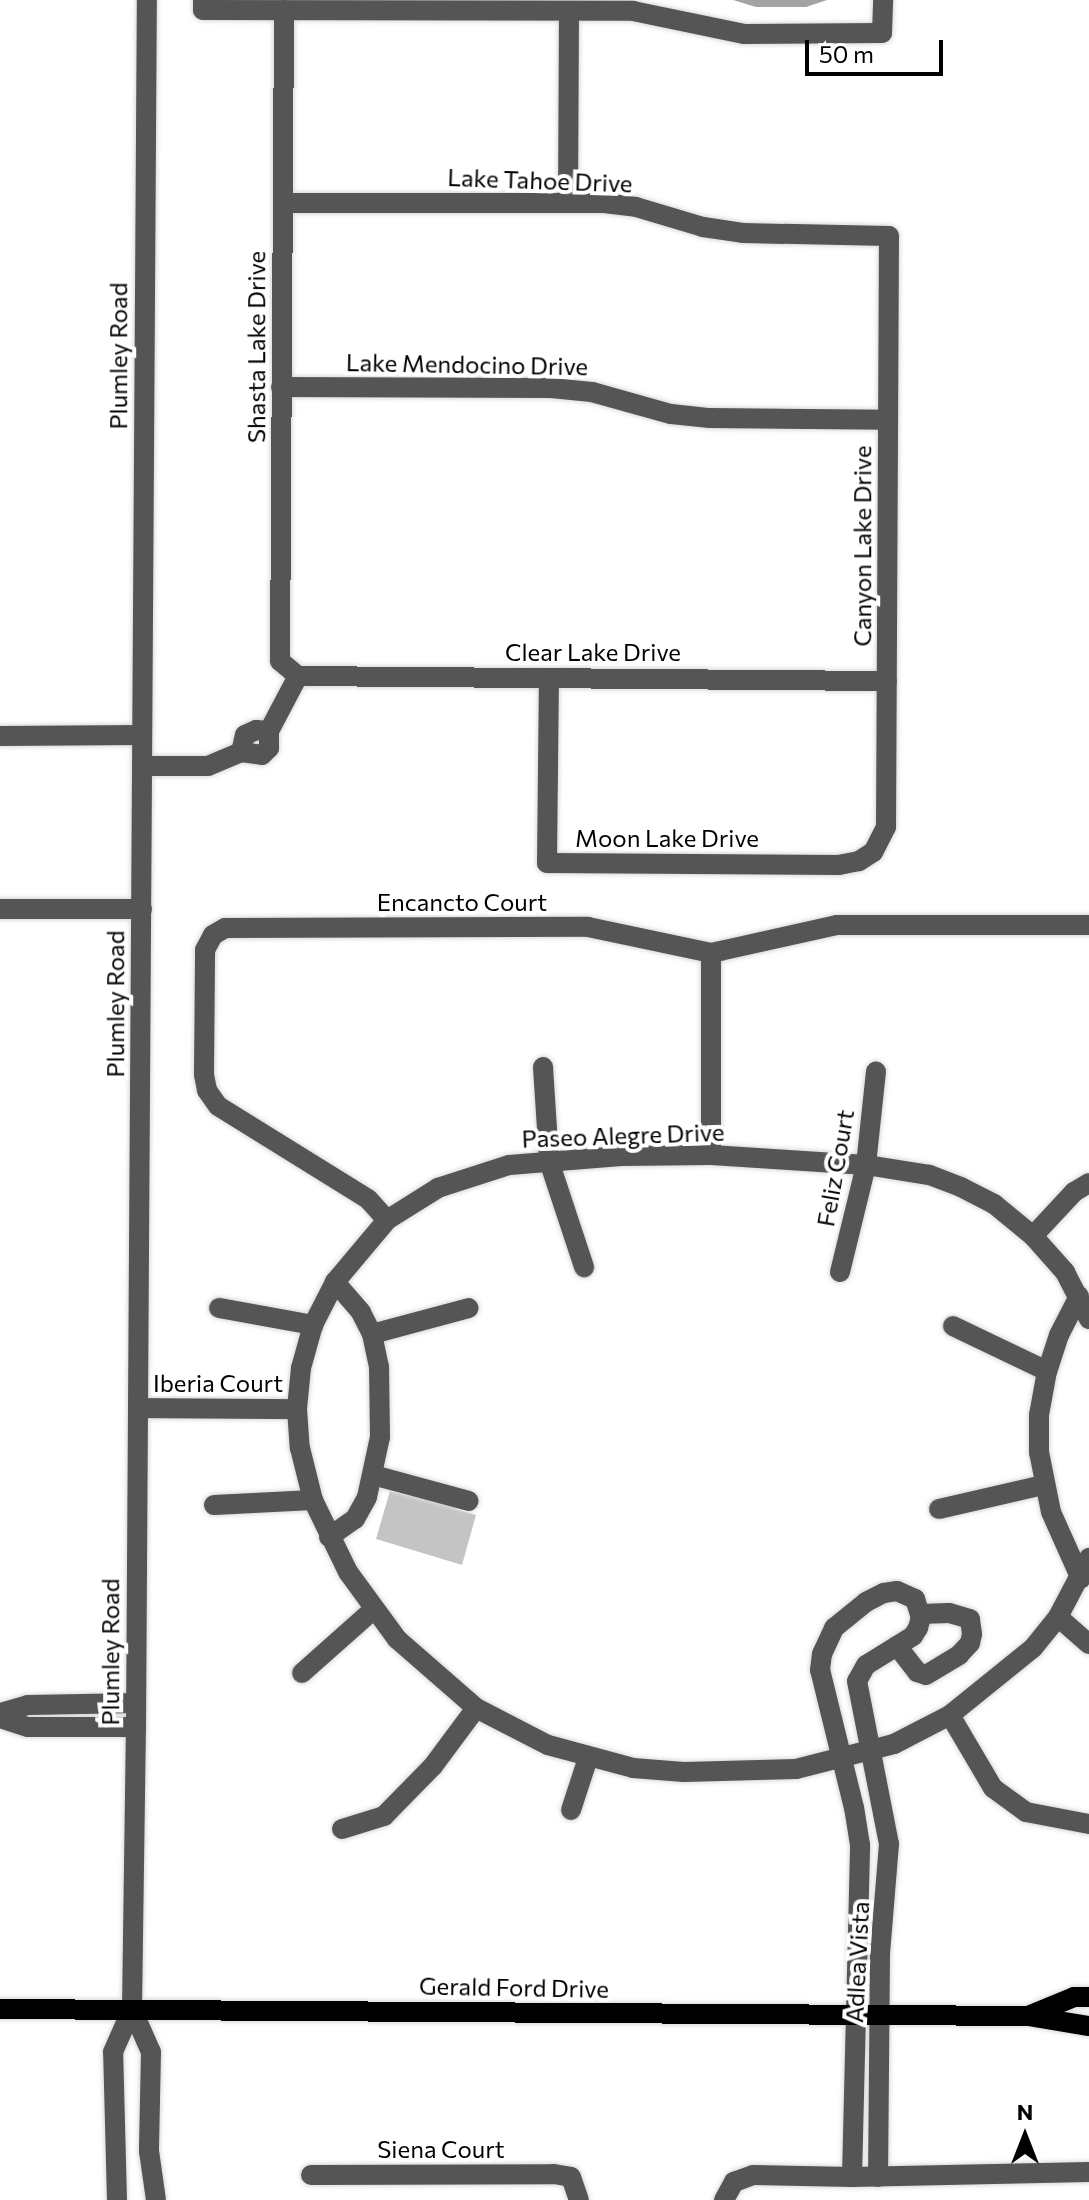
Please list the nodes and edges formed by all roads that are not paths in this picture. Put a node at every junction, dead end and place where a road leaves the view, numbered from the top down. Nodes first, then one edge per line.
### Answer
1 (147, 0) edge
2 (203, 0) edge
3 (883, 0) edge
4 (284, 10) junction
5 (569, 11) junction
6 (283, 203) junction
7 (568, 203) junction
8 (889, 236) joint
9 (281, 387) junction
10 (888, 420) junction
11 (298, 676) junction
12 (549, 678) junction
13 (887, 681) junction
14 (142, 735) junction
15 (0, 736) edge
16 (142, 766) junction
17 (873, 852) joint
18 (0, 909) edge
19 (142, 909) junction
20 (1089, 925) edge
21 (711, 953) junction
22 (543, 1067) dead end
23 (876, 1072) dead end
24 (711, 1155) junction
25 (549, 1161) junction
26 (866, 1165) junction
27 (1089, 1183) edge
28 (387, 1220) junction
29 (1033, 1236) junction
30 (584, 1267) dead end
31 (840, 1272) dead end
32 (335, 1282) junction
33 (1079, 1296) junction
34 (219, 1308) dead end
35 (469, 1308) dead end
36 (1089, 1319) edge
37 (313, 1325) junction
38 (953, 1326) dead end
39 (372, 1334) junction
40 (1047, 1371) junction
41 (138, 1408) junction
42 (297, 1409) junction
43 (373, 1475) junction
44 (1043, 1485) junction
45 (313, 1500) junction
46 (469, 1501) dead end
47 (214, 1505) dead end
48 (939, 1509) dead end
49 (329, 1537) junction
50 (1089, 1558) edge
51 (1081, 1579) junction
52 (373, 1610) junction
53 (921, 1614) junction
54 (1058, 1617) junction
55 (1089, 1644) edge
56 (897, 1646) junction
57 (302, 1673) dead end
58 (136, 1703) junction
59 (476, 1708) junction
60 (0, 1715) edge
61 (950, 1715) junction
62 (136, 1727) junction
63 (869, 1753) junction
64 (588, 1758) junction
65 (843, 1760) junction
66 (571, 1810) dead end
67 (1089, 1824) edge
68 (342, 1829) dead end
69 (1089, 1997) edge
70 (0, 2009) edge
71 (132, 2009) junction
72 (854, 2016) junction
73 (1028, 2016) junction
74 (880, 2017) junction
75 (1089, 2026) edge
76 (1089, 2172) edge
77 (311, 2175) dead end
78 (852, 2177) junction
79 (878, 2177) junction
80 (729, 2191) edge
81 (117, 2200) edge
82 (156, 2200) edge
83 (579, 2200) edge

1 - 14 street, Plumley Road
2 - 4 street
3 - 5 street
4 - 5 street
4 - 6 street, Shasta Lake Drive
5 - 7 street
6 - 7 street, Lake Tahoe Drive
6 - 9 street, Shasta Lake Drive
7 - 8 street, Lake Tahoe Drive
8 - 10 street, Canyon Lake Drive
9 - 10 street, Lake Mendocino Drive
9 - 11 street, Shasta Lake Drive
10 - 13 street, Canyon Lake Drive
11 - 12 street, Clear Lake Drive
11 - 16 street
12 - 13 street, Clear Lake Drive
12 - 17 street, Moon Lake Drive
13 - 17 street, Canyon Lake Drive
14 - 15 street
14 - 16 street, Plumley Road
16 - 19 street, Plumley Road
18 - 19 street
19 - 41 street, Plumley Road
20 - 21 street, Encancto Court
21 - 24 street
21 - 28 street, Encancto Court
22 - 25 street
23 - 26 street, Feliz Court
24 - 25 street, Paseo Alegre Drive
24 - 26 street, Paseo Alegre Drive
25 - 28 street, Paseo Alegre Drive
25 - 30 street
26 - 29 street, Paseo Alegre Drive
26 - 31 street, Feliz Court
27 - 29 street
28 - 32 street, Paseo Alegre Drive
29 - 33 street, Paseo Alegre Drive
32 - 37 street, Paseo Alegre Drive
32 - 39 street
33 - 36 street, Paseo Alegre Drive
33 - 40 street
34 - 37 street
35 - 39 street
37 - 42 street, Paseo Alegre Drive
38 - 40 street
39 - 43 street
40 - 44 street
41 - 42 street, Iberia Court
41 - 58 street, Plumley Road
42 - 45 street, Paseo Alegre Drive
43 - 46 street
43 - 49 street
44 - 48 street
44 - 51 street
45 - 47 street
45 - 49 street, Paseo Alegre Drive
49 - 52 street, Paseo Alegre Drive
50 - 51 street, Paseo Alegre Drive
51 - 54 street, Paseo Alegre Drive
52 - 57 street
52 - 59 street, Paseo Alegre Drive
53 - 56 street, Adlea Vista
53 - 56 street
53 - 65 street, Adlea Vista
54 - 55 street
54 - 61 street, Paseo Alegre Drive
56 - 63 street, Adlea Vista
58 - 60 street
58 - 62 street, Plumley Road
59 - 64 street, Paseo Alegre Drive
59 - 68 street
60 - 62 street
61 - 63 street, Paseo Alegre Drive
61 - 67 street
62 - 71 street, Plumley Road
63 - 65 street, Paseo Alegre Drive
63 - 74 street, Adlea Vista
64 - 65 street, Paseo Alegre Drive
64 - 66 street
65 - 72 street, Adlea Vista
69 - 73 main road, Gerald Ford Drive
70 - 71 main road, Gerald Ford Drive
71 - 72 main road, Gerald Ford Drive
71 - 81 street
71 - 82 street
72 - 74 main road, Gerald Ford Drive
72 - 78 street, Adlea Vista
73 - 74 main road, Gerald Ford Drive
73 - 75 main road, Gerald Ford Drive
74 - 79 street, Adlea Vista
76 - 79 street
77 - 83 street, Siena Court
78 - 79 street
78 - 80 street

